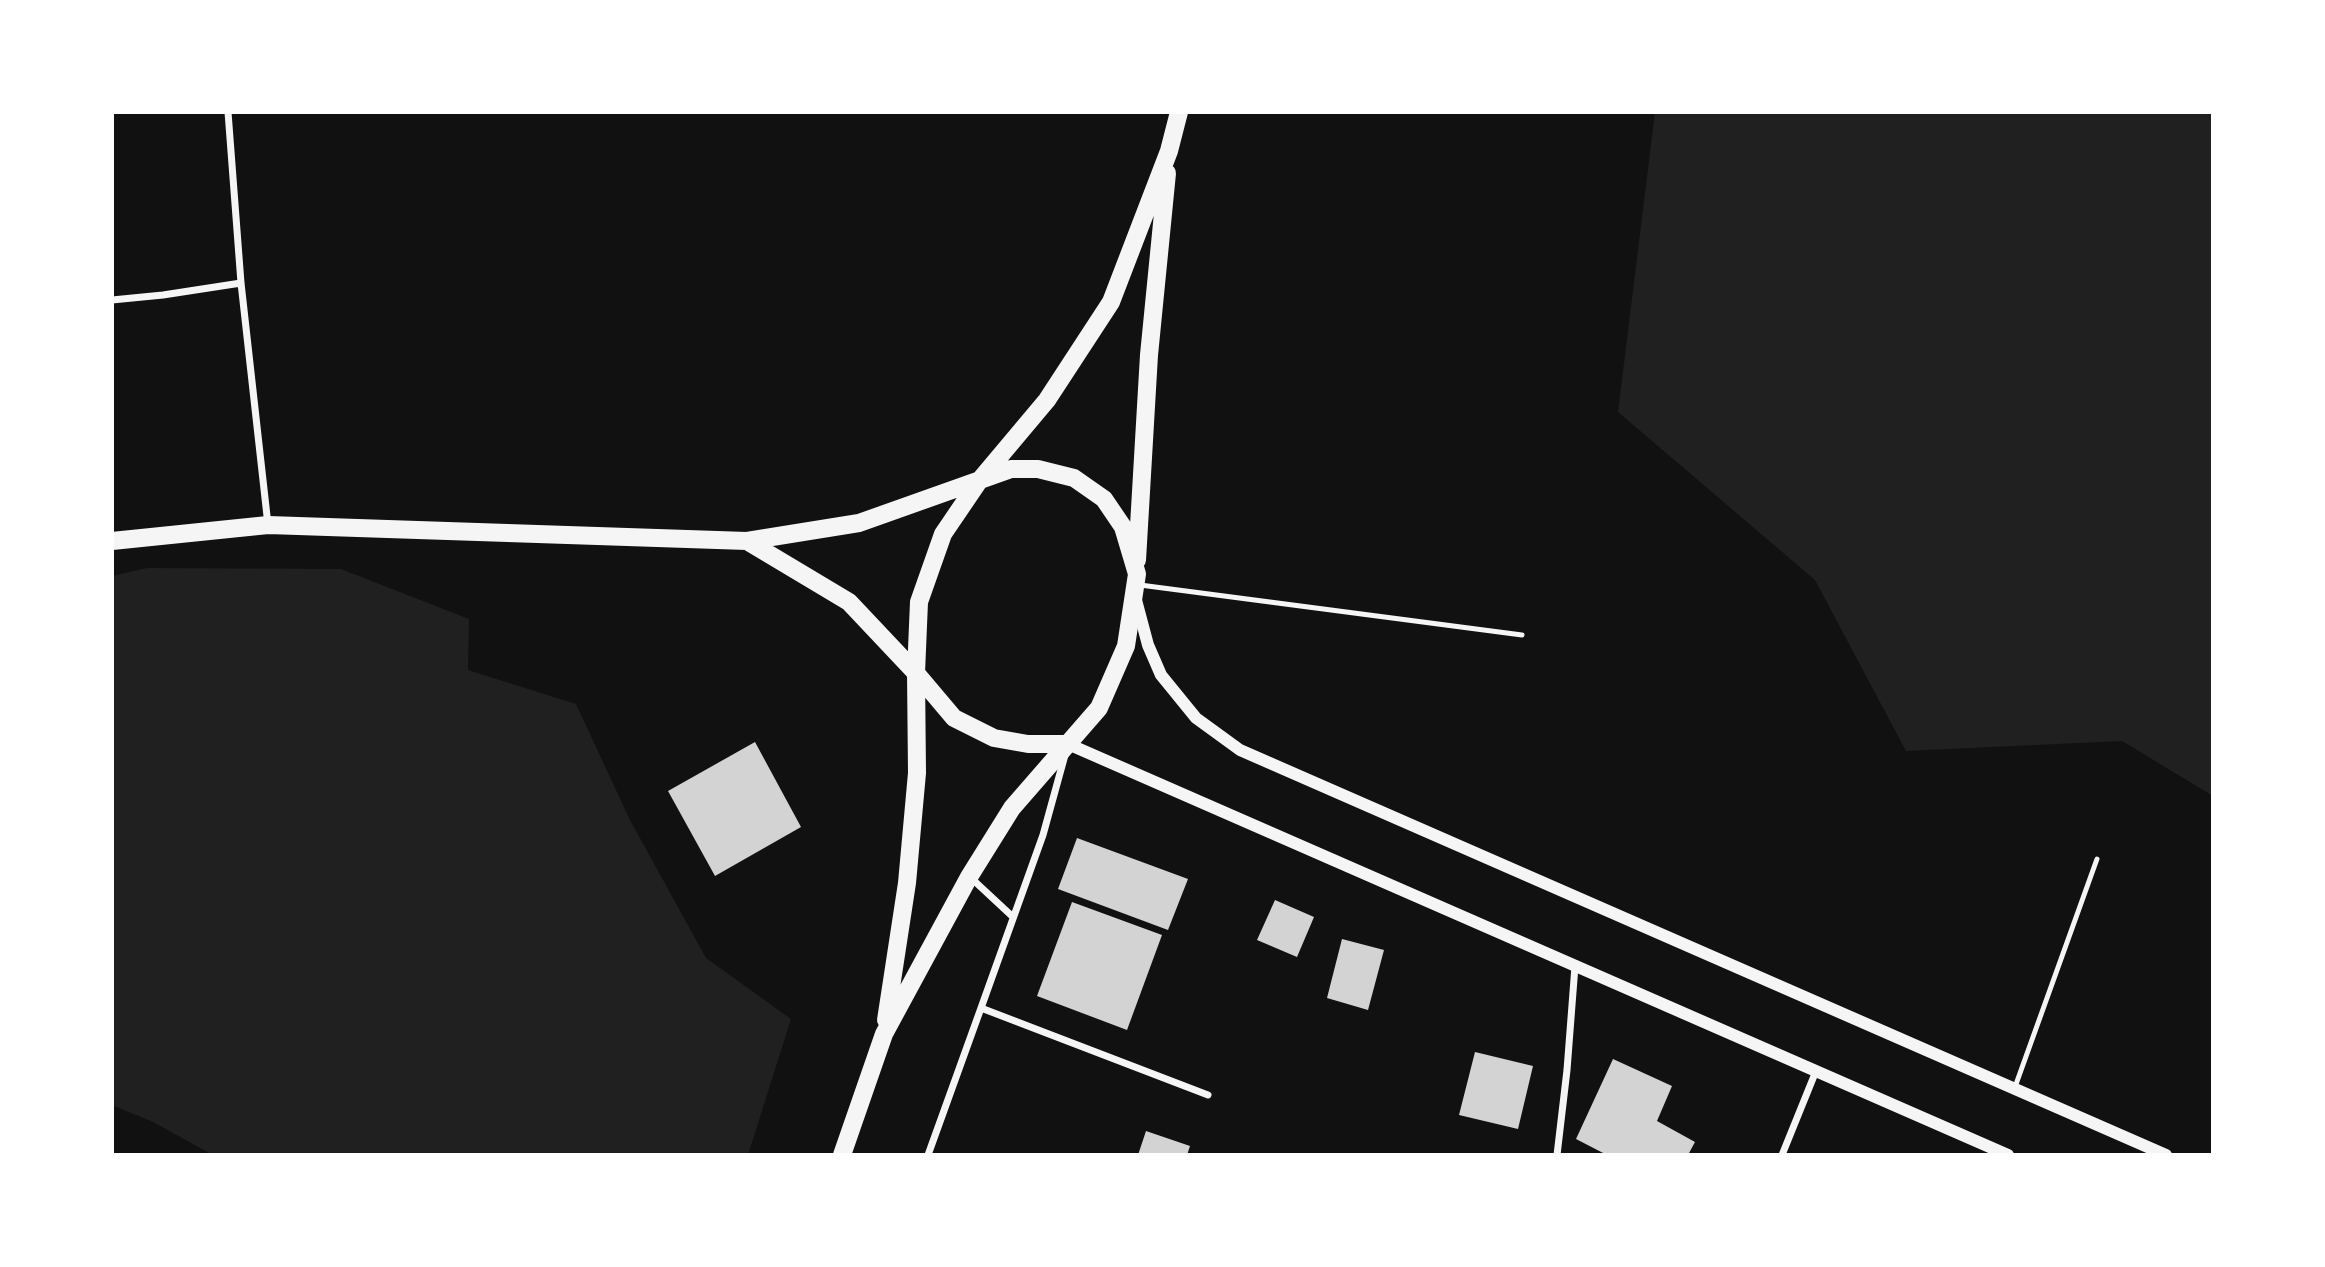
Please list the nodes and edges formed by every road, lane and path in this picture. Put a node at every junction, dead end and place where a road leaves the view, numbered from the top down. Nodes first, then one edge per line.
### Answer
1 (228, 112) edge
2 (1179, 112) edge
3 (1169, 151) junction
4 (242, 283) junction
5 (112, 299) edge
6 (979, 481) junction
7 (268, 526) junction
8 (112, 541) edge
9 (747, 541) junction
10 (1135, 584) junction
11 (1522, 635) dead end
12 (916, 673) junction
13 (1068, 744) junction
14 (2097, 859) dead end
15 (969, 877) junction
16 (1013, 917) junction
17 (1575, 966) junction
18 (981, 1008) junction
19 (884, 1034) junction
20 (1816, 1071) junction
21 (2014, 1089) junction
22 (1209, 1095) dead end
23 (842, 1155) edge
24 (928, 1155) edge
25 (1557, 1155) edge
26 (1782, 1155) edge
27 (2008, 1155) edge
28 (2166, 1155) edge

1 - 4 street
2 - 3 main road
3 - 6 main road
3 - 10 main road
4 - 5 street
4 - 7 street
6 - 9 main road
6 - 10 main road
6 - 12 main road
7 - 8 main road
7 - 9 main road
9 - 12 main road
10 - 11 lane
10 - 13 main road
10 - 21 street
12 - 13 main road
12 - 19 main road
13 - 15 main road
13 - 16 street
13 - 17 street
14 - 21 lane
15 - 16 street
15 - 19 main road
16 - 18 street
17 - 20 street
17 - 25 street
18 - 22 street
18 - 24 street
19 - 23 main road
20 - 26 street
20 - 27 street
21 - 28 street

